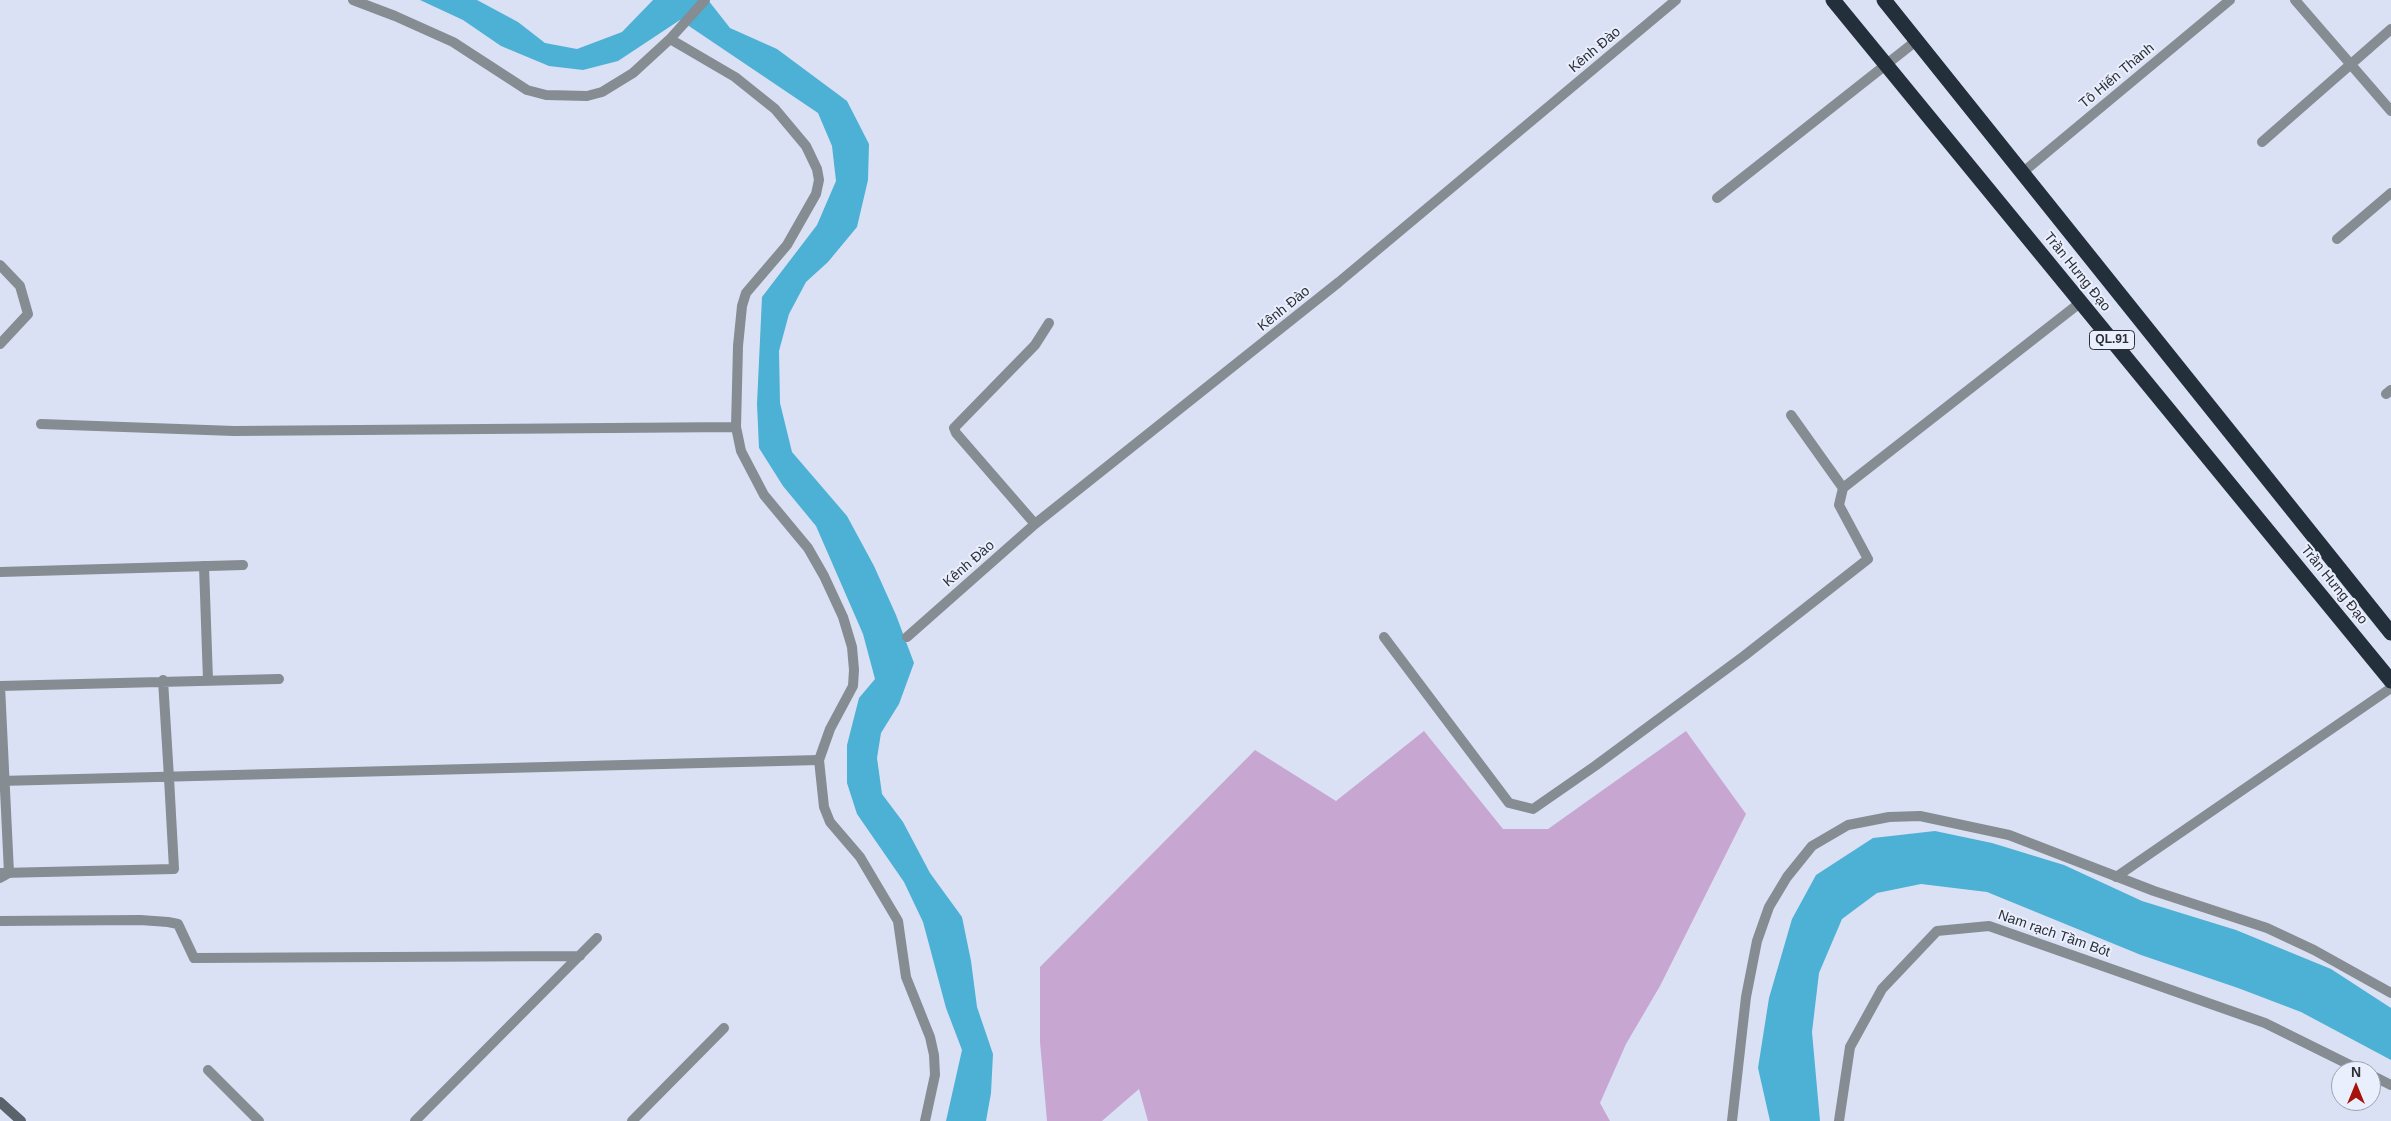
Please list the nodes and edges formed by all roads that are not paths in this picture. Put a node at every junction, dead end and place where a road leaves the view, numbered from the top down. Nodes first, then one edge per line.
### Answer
1 (353, 0) edge
2 (705, 0) edge
3 (1676, 0) edge
4 (1833, 0) edge
5 (1884, 0) edge
6 (2230, 0) edge
7 (2295, 0) edge
8 (2391, 29) edge
9 (670, 39) junction
10 (1916, 41) junction
11 (2351, 64) junction
12 (1887, 65) junction
13 (2391, 111) edge
14 (2262, 142) dead end
15 (2022, 173) junction
16 (2391, 193) edge
17 (1717, 198) dead end
18 (2337, 239) dead end
19 (0, 265) edge
20 (2081, 302) junction
21 (1049, 322) dead end
22 (0, 344) edge
23 (1791, 415) dead end
24 (41, 424) dead end
25 (736, 426) junction
26 (1843, 488) junction
27 (1035, 524) junction
28 (244, 565) dead end
29 (204, 566) junction
30 (0, 572) edge
31 (2391, 633) edge
32 (907, 637) dead end
33 (1384, 637) dead end
34 (279, 679) dead end
35 (163, 680) junction
36 (208, 680) junction
37 (2391, 681) edge
38 (0, 686) edge
39 (2391, 688) edge
40 (819, 760) junction
41 (169, 778) junction
42 (3, 781) edge
43 (3, 875) edge
44 (2116, 877) junction
45 (0, 921) edge
46 (597, 938) dead end
47 (580, 956) junction
48 (2391, 993) edge
49 (724, 1028) dead end
50 (2342, 1061) edge
51 (208, 1070) dead end
52 (0, 1102) edge
53 (21, 1121) edge
54 (259, 1121) edge
55 (415, 1121) edge
56 (632, 1121) edge
57 (925, 1121) edge
58 (1732, 1121) edge
59 (1839, 1121) edge

1 - 9 street
2 - 9 street
3 - 27 street, Kênh Đào
4 - 12 highway, Trần Hưng Đạo / QL.91
5 - 10 highway, Trần Hưng Đạo / QL.91
6 - 15 street, Tô Hiến Thành
7 - 11 street
8 - 11 street
9 - 25 street
10 - 12 street
10 - 15 highway, Trần Hưng Đạo / QL.91
11 - 13 street
11 - 14 street
12 - 17 street
12 - 20 highway, Trần Hưng Đạo / QL.91
15 - 31 highway, Trần Hưng Đạo / QL.91
16 - 18 street
19 - 22 street
20 - 26 street
20 - 37 highway, Trần Hưng Đạo / QL.91
21 - 27 street
23 - 26 street
24 - 25 street
25 - 40 street
26 - 33 street
27 - 32 street, Kênh Đào
28 - 29 street
29 - 30 street
29 - 36 street
34 - 36 street
35 - 36 street
35 - 38 street
35 - 41 street
38 - 42 street
39 - 44 street
40 - 41 street
40 - 57 street
41 - 42 street
41 - 43 street
42 - 43 street
44 - 48 street
44 - 58 street
45 - 47 street
46 - 47 street
47 - 55 street
49 - 56 street
50 - 59 street, Nam rạch Tầm Bót
51 - 54 street
52 - 53 street

